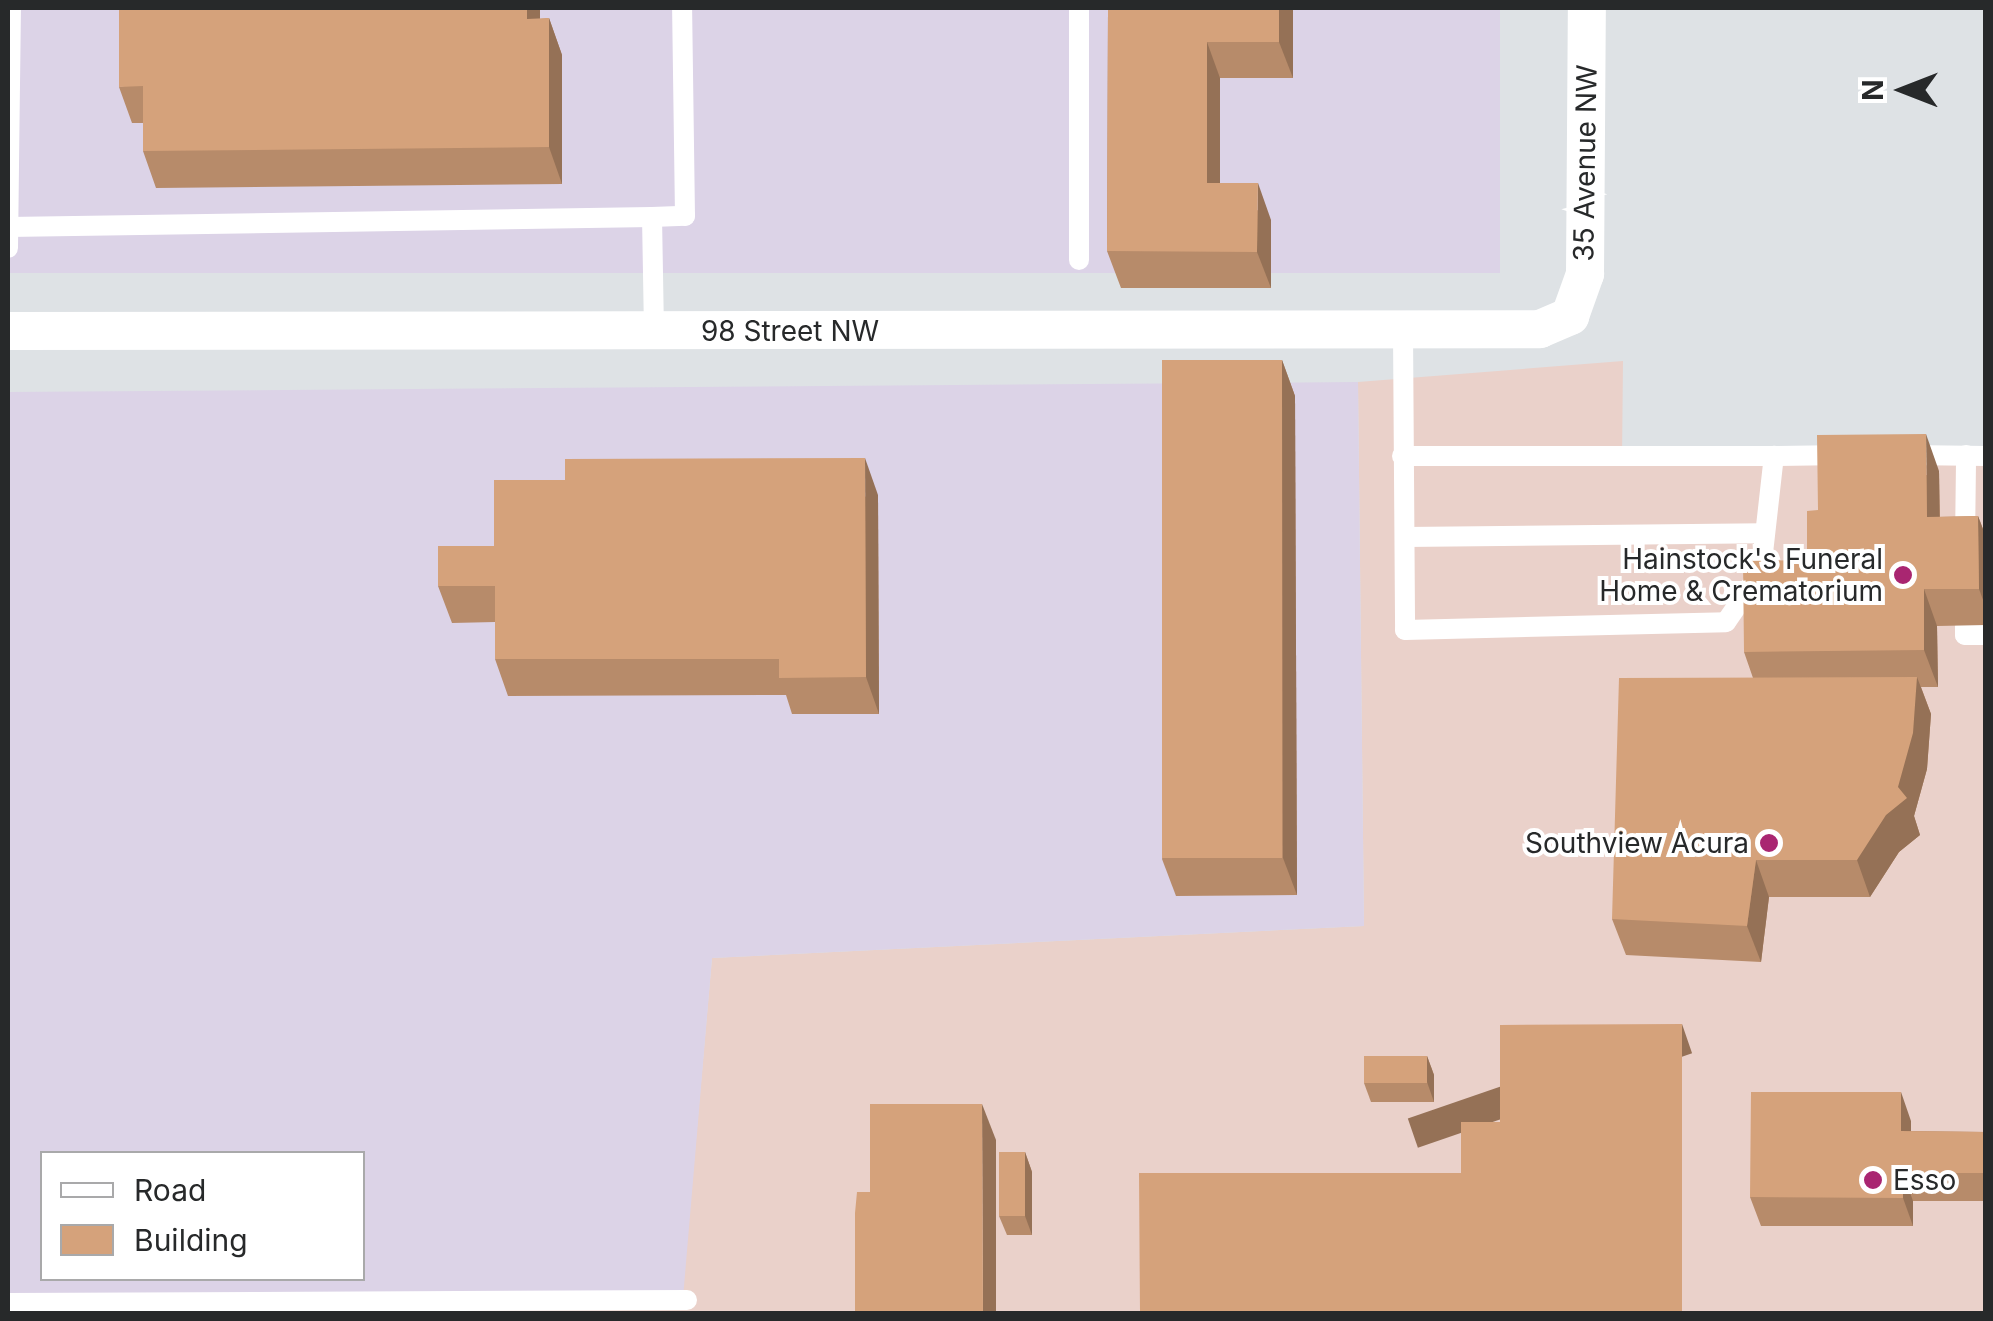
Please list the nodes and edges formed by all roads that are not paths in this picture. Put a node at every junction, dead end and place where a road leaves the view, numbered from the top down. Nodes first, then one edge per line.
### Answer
1 (11, 8) edge
2 (682, 8) edge
3 (1079, 8) edge
4 (1587, 8) edge
5 (652, 218) junction
6 (8, 227) edge
7 (8, 248) edge
8 (1079, 260) dead end
9 (1570, 316) joint
10 (8, 331) edge
11 (654, 331) junction
12 (1403, 331) junction
13 (1976, 455) edge
14 (1402, 456) junction
15 (1774, 456) junction
16 (1965, 512) junction
17 (1986, 521) edge
18 (1764, 534) junction
19 (1404, 536) junction
20 (1965, 553) edge
21 (1965, 626) dead end
22 (1986, 635) edge
23 (688, 1300) dead end
24 (8, 1303) edge

1 - 6 lane
2 - 5 lane
3 - 8 lane
4 - 9 street, 35 Avenue NW
5 - 6 lane
5 - 11 lane
6 - 7 lane
9 - 12 street, 98 Street NW
10 - 11 street, 98 Street NW
11 - 12 street, 98 Street NW
12 - 14 lane
13 - 15 lane
13 - 16 lane
14 - 15 lane
14 - 19 lane
15 - 18 lane
16 - 17 lane
16 - 20 lane
18 - 19 lane
18 - 19 lane
21 - 22 lane
23 - 24 lane

